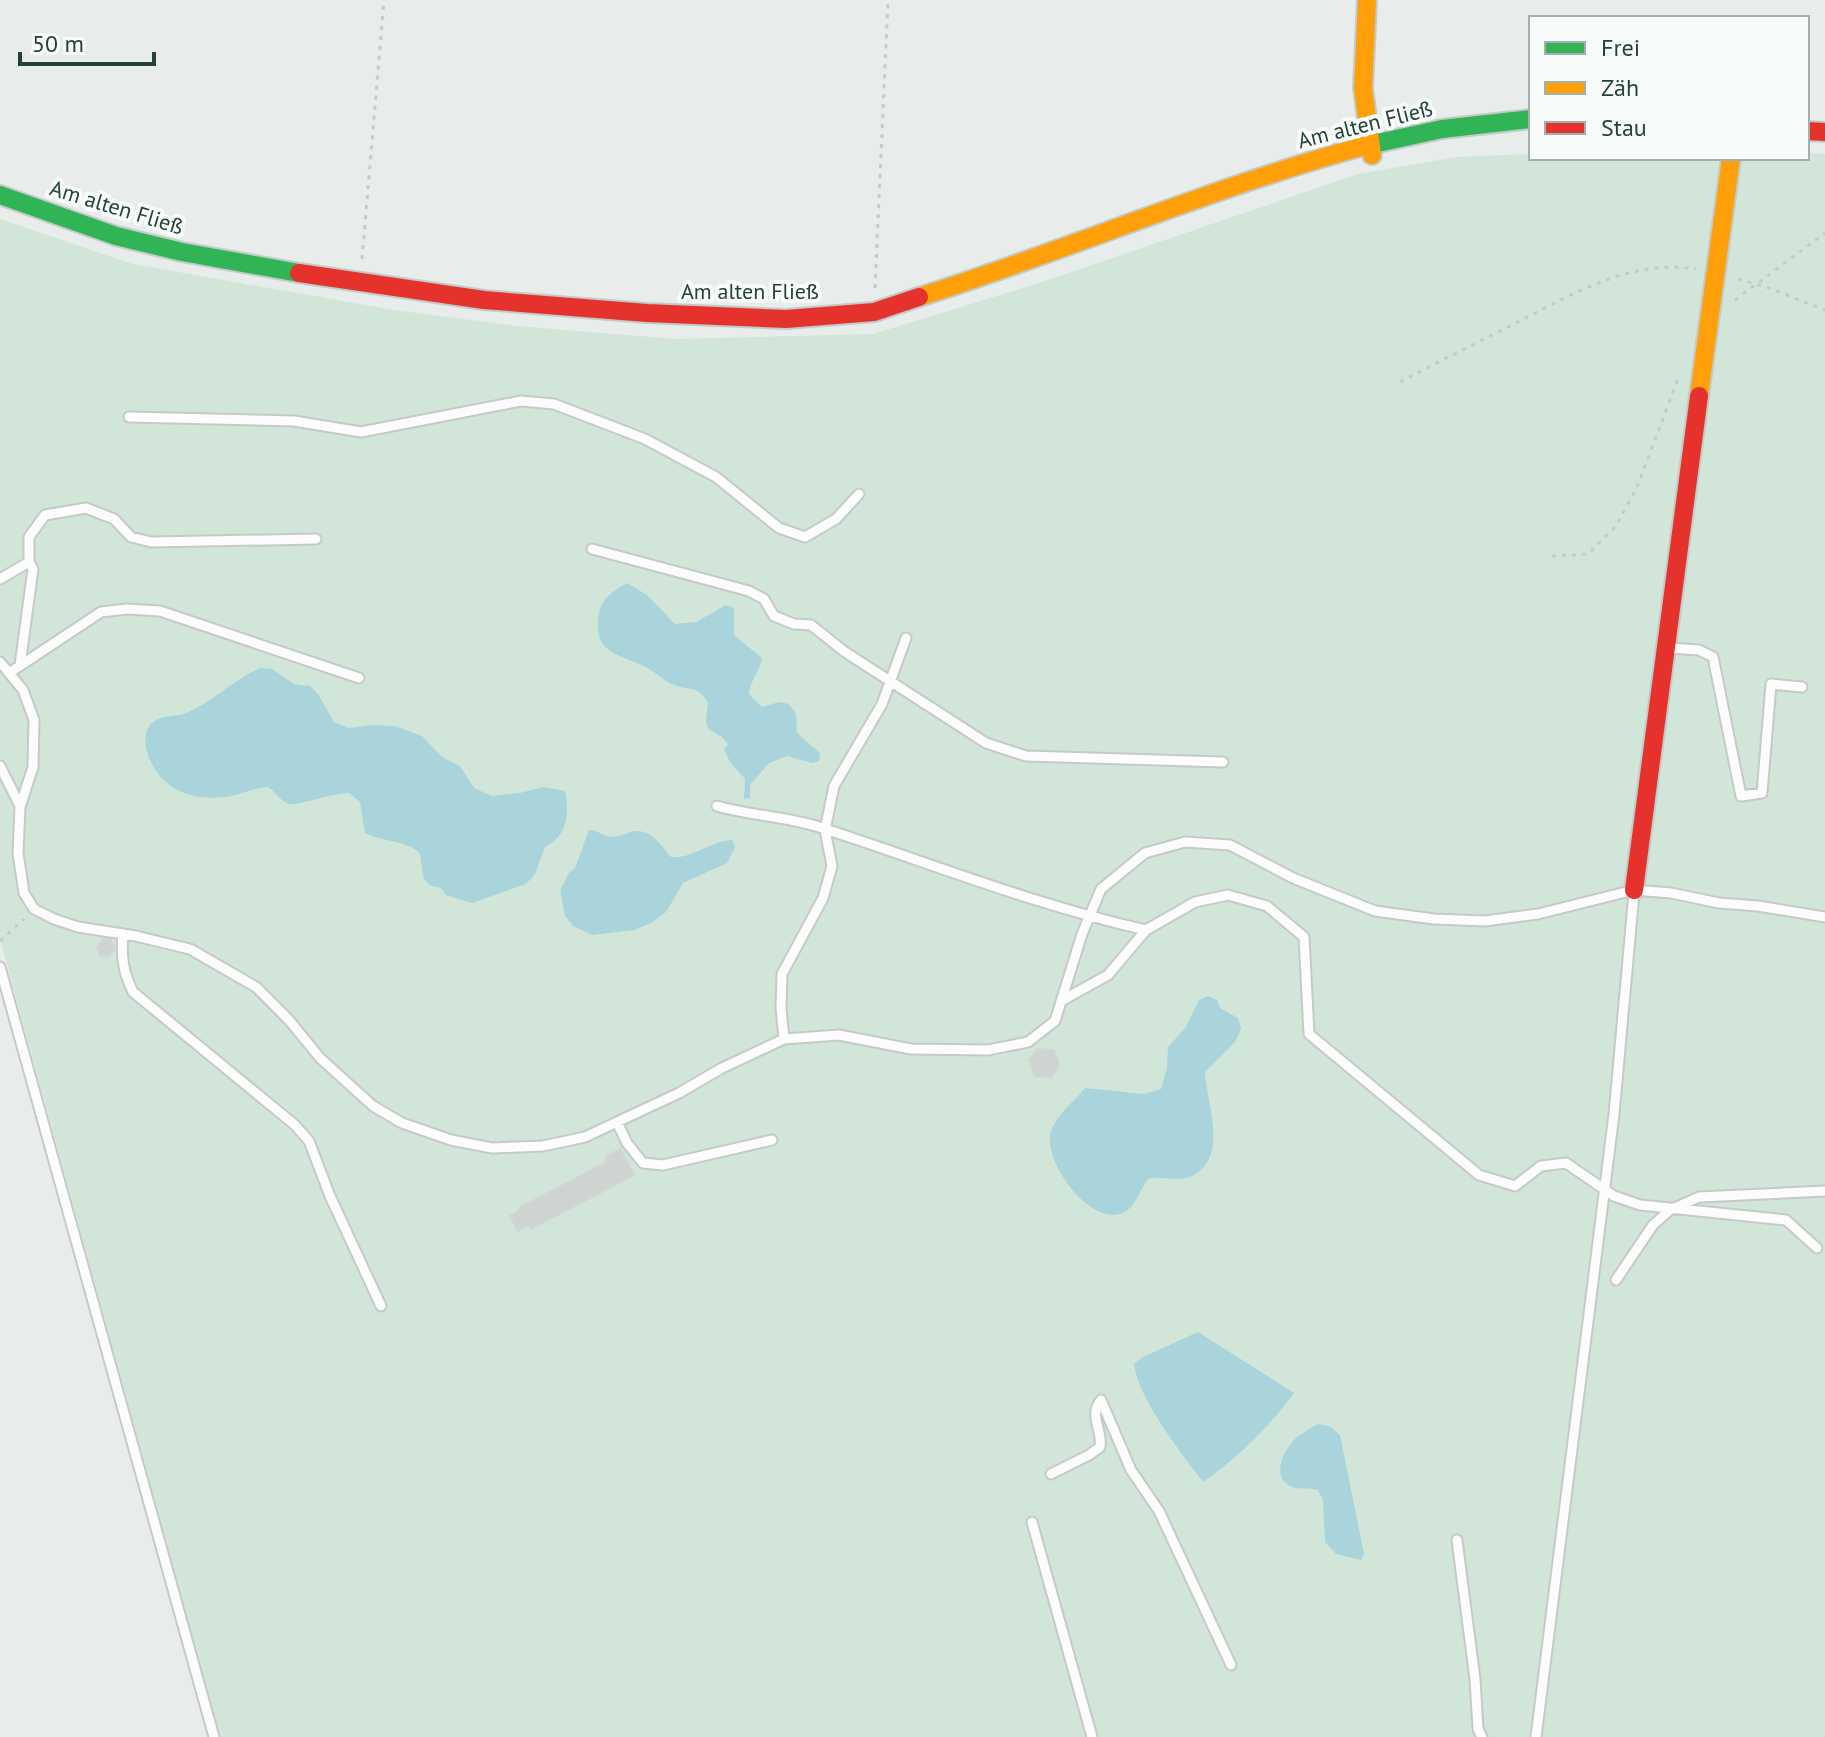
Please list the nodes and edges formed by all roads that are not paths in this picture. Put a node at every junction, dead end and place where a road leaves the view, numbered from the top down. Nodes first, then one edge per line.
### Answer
1 (1367, 0) edge
2 (1529, 119) edge
3 (1372, 149) junction
4 (1731, 160) edge
5 (0, 195) edge
6 (129, 417) dead end
7 (859, 494) dead end
8 (316, 539) dead end
9 (592, 549) dead end
10 (29, 562) junction
11 (0, 579) edge
12 (906, 638) dead end
13 (1665, 648) junction
14 (0, 662) edge
15 (20, 665) junction
16 (9, 673) junction
17 (359, 678) dead end
18 (891, 682) junction
19 (1802, 687) dead end
20 (1223, 762) dead end
21 (0, 766) edge
22 (717, 806) dead end
23 (20, 807) junction
24 (825, 830) junction
25 (1634, 890) junction
26 (1089, 917) junction
27 (1825, 917) edge
28 (1146, 930) junction
29 (123, 934) junction
30 (0, 967) edge
31 (1061, 1001) junction
32 (784, 1039) junction
33 (617, 1122) junction
34 (772, 1140) dead end
35 (1605, 1188) junction
36 (1825, 1191) edge
37 (1670, 1210) junction
38 (1817, 1248) dead end
39 (1616, 1280) dead end
40 (381, 1306) dead end
41 (1051, 1474) dead end
42 (1032, 1522) dead end
43 (1457, 1540) dead end
44 (1231, 1665) dead end
45 (214, 1737) edge
46 (1092, 1737) edge
47 (1482, 1737) edge
48 (1536, 1737) edge

1 - 3 main road
2 - 3 main road, Am alten Fließ
3 - 5 main road, Am alten Fließ
4 - 13 main road
6 - 7 lane
8 - 10 lane
9 - 18 lane
10 - 11 lane
10 - 15 lane
12 - 18 lane
13 - 19 lane
13 - 25 main road
14 - 16 lane
15 - 16 lane
15 - 17 lane
16 - 23 lane
18 - 20 lane
18 - 24 lane
21 - 23 lane
22 - 24 lane
23 - 29 lane
24 - 26 lane
24 - 32 lane
25 - 26 lane
25 - 27 lane
25 - 35 lane
26 - 28 lane
26 - 31 lane
28 - 31 lane
28 - 35 lane
29 - 33 lane
29 - 40 lane
30 - 45 lane
31 - 32 lane
32 - 33 lane
33 - 34 lane
35 - 37 lane
35 - 48 lane
36 - 37 lane
37 - 38 lane
37 - 39 lane
41 - 44 lane
42 - 46 lane
43 - 47 lane

